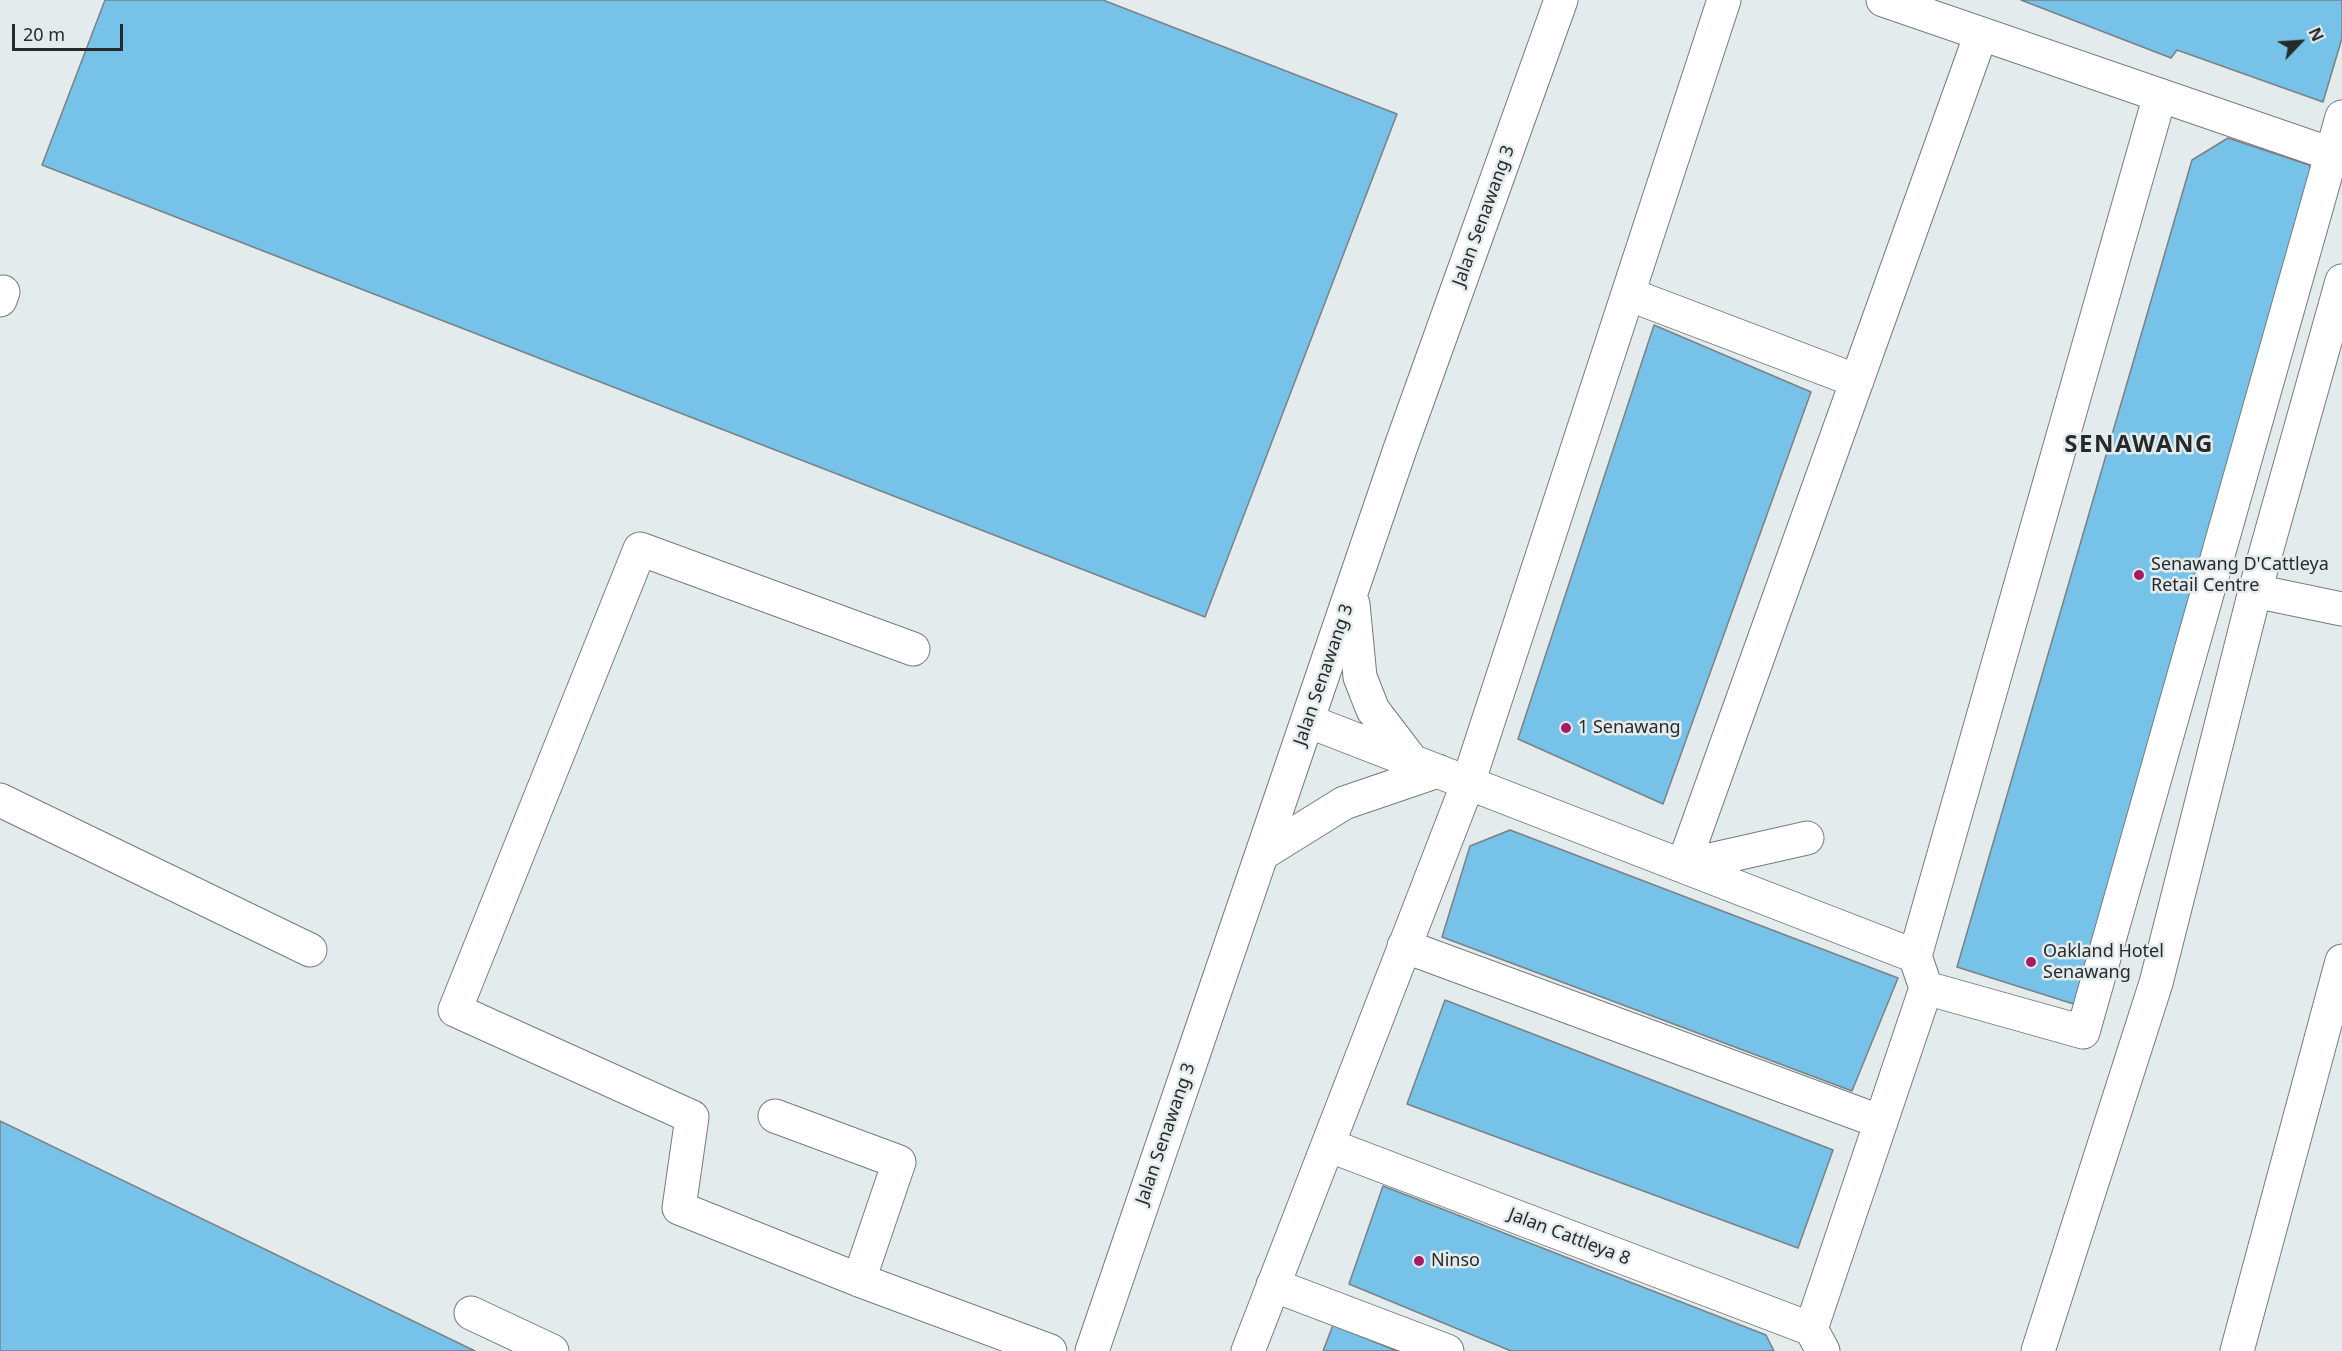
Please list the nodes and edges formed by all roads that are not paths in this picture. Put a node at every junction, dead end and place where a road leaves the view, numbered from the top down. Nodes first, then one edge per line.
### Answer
1 (1561, 0) edge
2 (1724, 0) edge
3 (1883, 0) edge
4 (1981, 34) junction
5 (2160, 95) junction
6 (2342, 117) edge
7 (2331, 154) junction
8 (2342, 281) edge
9 (1628, 294) junction
10 (1857, 381) junction
11 (2255, 591) junction
12 (1352, 593) junction
13 (2342, 609) edge
14 (913, 649) dead end
15 (1308, 721) junction
16 (1439, 772) junction
17 (0, 800) edge
18 (1807, 838) dead end
19 (1262, 854) junction
20 (1683, 866) junction
21 (1404, 946) junction
22 (310, 950) dead end
23 (1915, 956) junction
24 (2342, 961) edge
25 (1926, 988) junction
26 (775, 1116) dead end
27 (1881, 1122) junction
28 (1328, 1145) junction
29 (859, 1280) junction
30 (1274, 1285) junction
31 (471, 1313) dead end
32 (1817, 1340) edge
33 (1095, 1347) edge
34 (552, 1351) edge
35 (1050, 1351) edge
36 (1248, 1351) edge
37 (1447, 1351) edge
38 (2038, 1351) edge
39 (2237, 1351) edge

1 - 12 street, Jalan Senawang 3
2 - 9 street
3 - 4 street
4 - 5 street
4 - 10 street
5 - 7 street
5 - 23 street
6 - 7 street
7 - 25 street
8 - 11 street
9 - 10 street
9 - 16 street
10 - 20 street
11 - 13 street
11 - 38 street
12 - 15 street, Jalan Senawang 3
12 - 16 street
14 - 29 street
15 - 16 street
15 - 19 street, Jalan Senawang 3
16 - 19 street
16 - 20 street
16 - 21 street
17 - 22 street
18 - 20 street
19 - 33 street, Jalan Senawang 3
20 - 23 street
21 - 27 street
21 - 28 street
23 - 25 street
24 - 39 street
25 - 27 street
26 - 29 street
27 - 32 street
28 - 30 street
28 - 32 street, Jalan Cattleya 8
29 - 35 street
30 - 36 street
30 - 37 street
31 - 34 street

